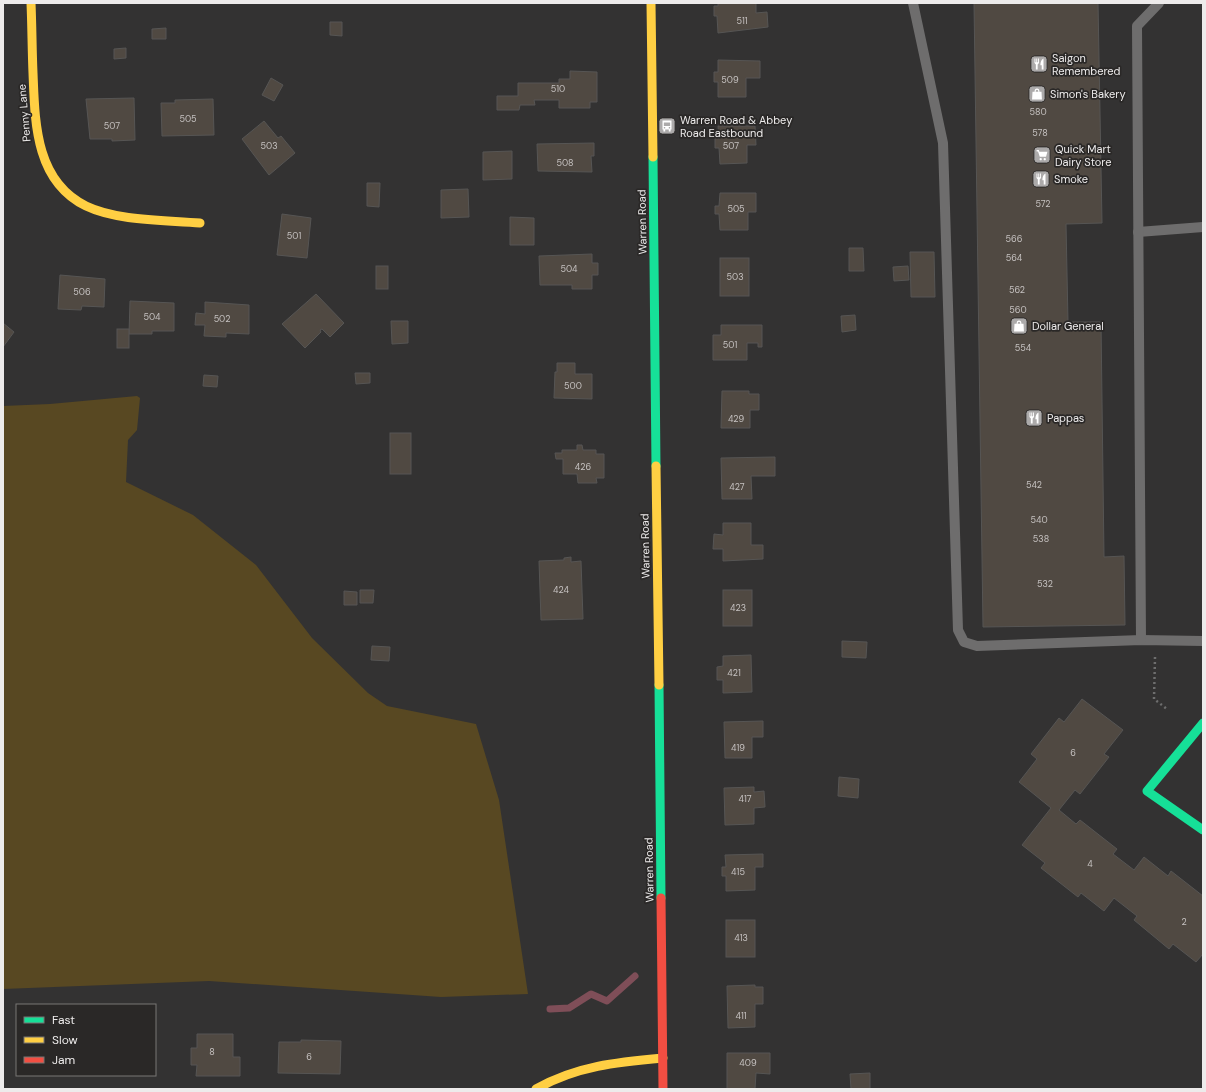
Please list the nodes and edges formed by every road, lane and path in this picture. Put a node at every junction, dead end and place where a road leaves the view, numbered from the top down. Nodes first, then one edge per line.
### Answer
1 (31, 3) edge
2 (651, 3) edge
3 (913, 3) edge
4 (1159, 3) edge
5 (200, 223) dead end
6 (1203, 227) edge
7 (1138, 232) junction
8 (1141, 640) junction
9 (1203, 641) edge
10 (1155, 656) dead end
11 (1167, 709) dead end
12 (1203, 722) edge
13 (1203, 830) edge
14 (663, 1058) junction
15 (536, 1089) edge
16 (663, 1089) edge

1 - 5 street, Penny Lane
2 - 14 street, Warren Road
3 - 8 lane
4 - 7 lane
6 - 7 lane
7 - 8 lane
8 - 9 lane
10 - 11 path
12 - 13 street
14 - 15 street
14 - 16 street, Warren Road

